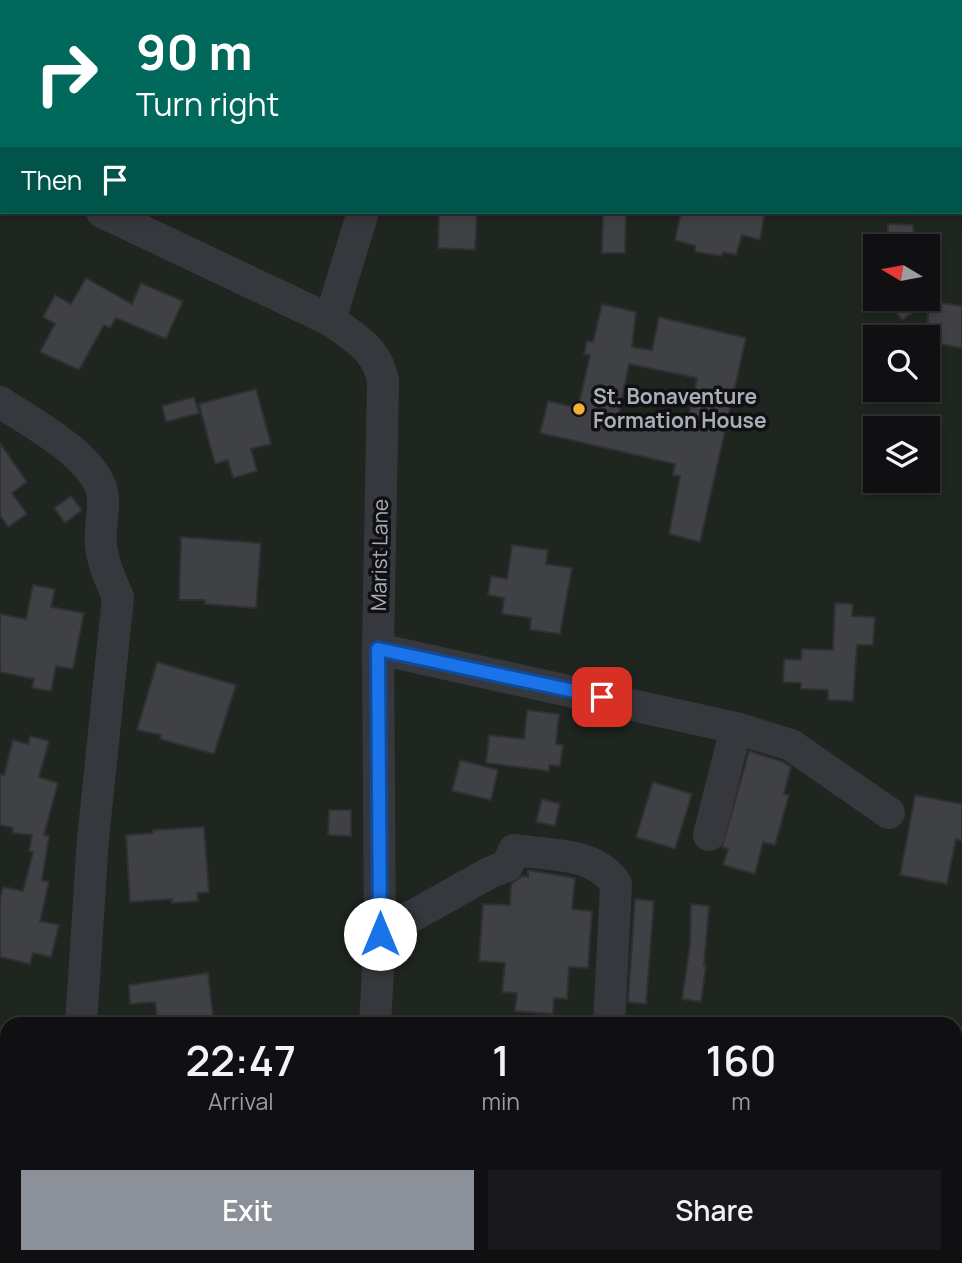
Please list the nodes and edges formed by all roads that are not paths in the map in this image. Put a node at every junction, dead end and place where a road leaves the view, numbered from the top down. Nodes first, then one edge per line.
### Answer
1 (106, 214) edge
2 (362, 214) edge
3 (330, 320) junction
4 (0, 402) edge
5 (378, 649) junction
6 (736, 728) junction
7 (889, 813) dead end
8 (709, 835) dead end
9 (380, 934) junction
10 (81, 1017) edge
11 (375, 1017) edge
12 (609, 1017) edge

1 - 3 street, Marist Lane
2 - 3 street
3 - 5 street, Marist Lane
4 - 10 street
5 - 6 street
5 - 9 street, Marist Lane
6 - 7 street
6 - 8 street
9 - 11 street, Marist Lane
9 - 12 street

